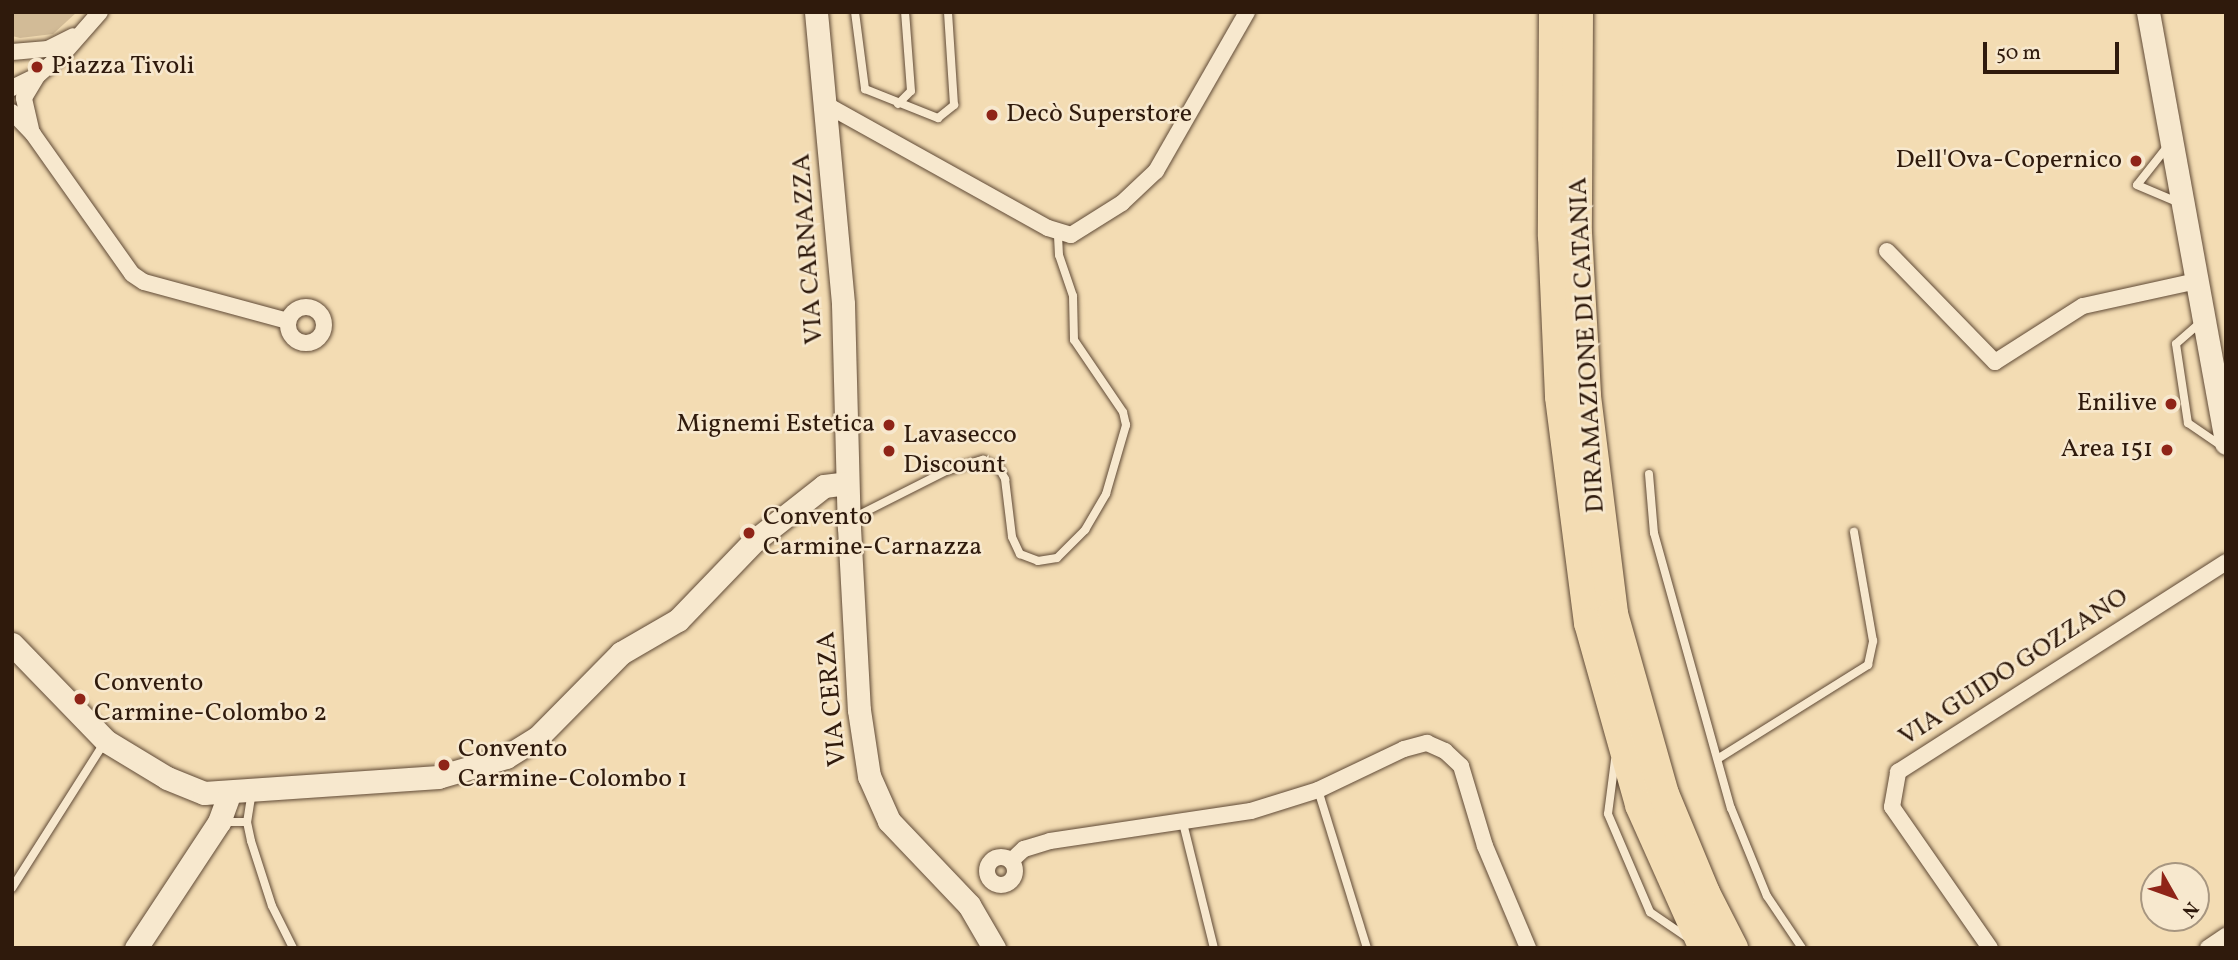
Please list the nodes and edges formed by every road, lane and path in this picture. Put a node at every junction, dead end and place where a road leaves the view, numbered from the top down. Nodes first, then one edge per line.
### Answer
1 (100, 12) edge
2 (816, 12) edge
3 (855, 12) edge
4 (905, 12) edge
5 (948, 12) edge
6 (1247, 12) edge
7 (1554, 12) edge
8 (1578, 12) edge
9 (2148, 12) edge
10 (80, 32) junction
11 (12, 52) edge
12 (37, 76) junction
13 (12, 88) edge
14 (825, 104) junction
15 (898, 104) junction
16 (12, 112) edge
17 (33, 134) junction
18 (2173, 139) junction
19 (2186, 214) junction
20 (1058, 233) junction
21 (1887, 251) dead end
22 (2197, 281) junction
23 (2204, 320) junction
24 (288, 321) dead end
25 (2226, 443) edge
26 (2226, 450) edge
27 (1649, 474) dead end
28 (847, 483) junction
29 (848, 524) junction
30 (1854, 532) dead end
31 (2226, 562) edge
32 (12, 644) edge
33 (106, 741) junction
34 (1719, 758) junction
35 (1318, 790) junction
36 (241, 792) junction
37 (219, 822) junction
38 (247, 822) junction
39 (1183, 823) junction
40 (1011, 861) dead end
41 (12, 888) edge
42 (2226, 936) edge
43 (290, 946) edge
44 (136, 948) edge
45 (994, 948) edge
46 (1214, 948) edge
47 (1367, 948) edge
48 (1528, 948) edge
49 (1704, 948) edge
50 (1733, 948) edge
51 (1802, 948) edge
52 (1990, 948) edge
53 (2208, 948) edge

1 - 10 street
2 - 14 main road, VIA CARNAZZA
3 - 15 lane
4 - 15 lane
5 - 15 lane
6 - 20 street
7 - 49 highway, DIRAMAZIONE DI CATANIA
8 - 50 highway, DIRAMAZIONE DI CATANIA
9 - 18 main road
10 - 11 street
10 - 12 street
12 - 13 street
12 - 17 street
14 - 20 street
14 - 28 main road, VIA CARNAZZA
16 - 17 street
17 - 24 street
18 - 19 main road
18 - 19 lane
19 - 22 main road
20 - 29 lane
21 - 22 street
22 - 23 main road
23 - 25 main road
23 - 26 lane
27 - 34 lane
28 - 29 main road, VIA CARNAZZA
28 - 36 main road
29 - 45 main road, VIA CERZA
30 - 34 lane
31 - 52 street, VIA GUIDO GOZZANO
32 - 33 main road
33 - 36 main road
33 - 41 lane
34 - 51 lane
35 - 39 street
35 - 47 lane
35 - 48 street
36 - 37 main road
36 - 38 lane
37 - 38 lane
37 - 44 main road
38 - 43 lane
39 - 40 street
39 - 46 lane
42 - 53 street

